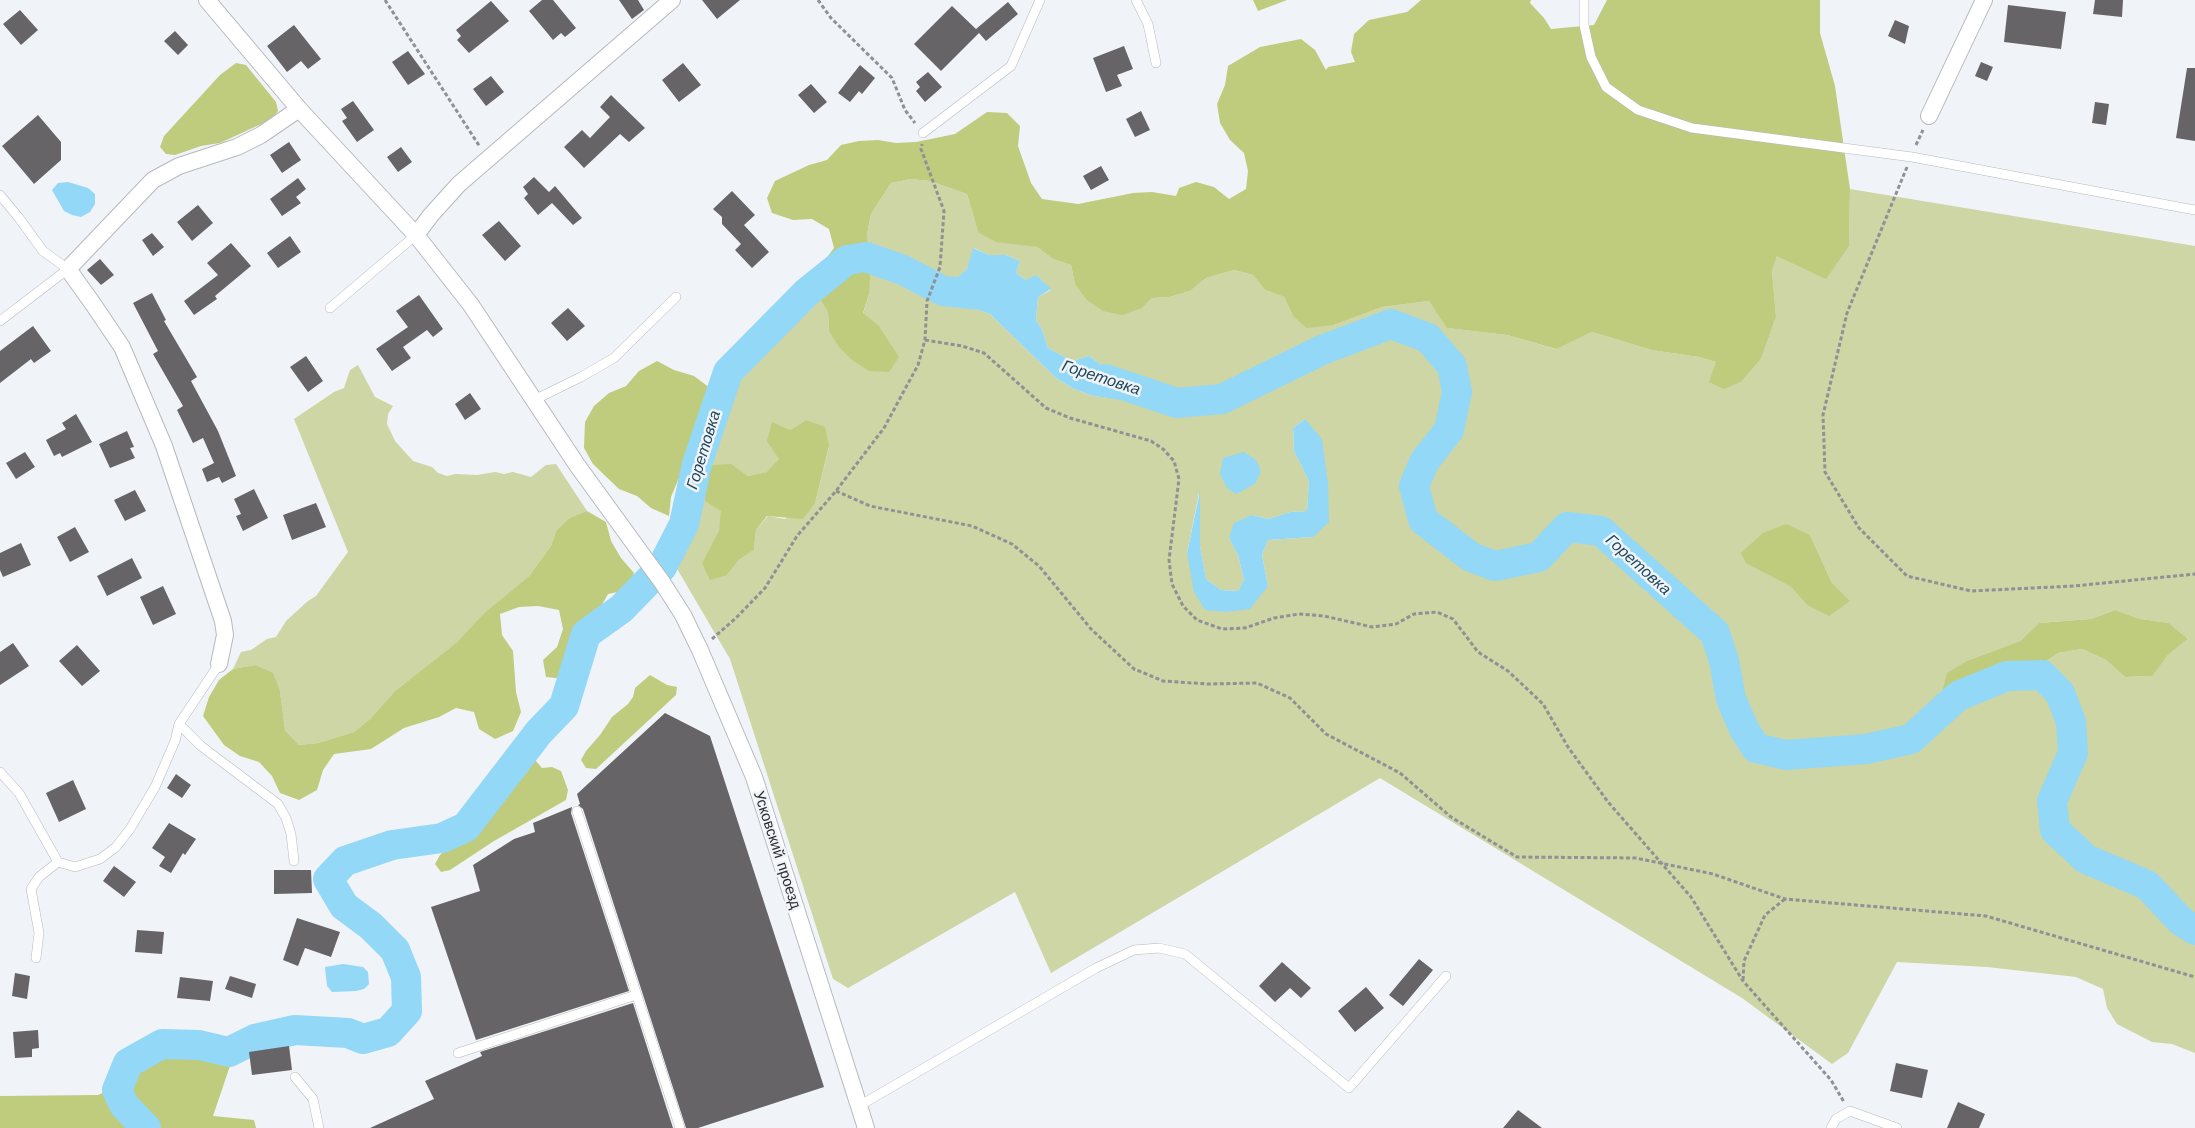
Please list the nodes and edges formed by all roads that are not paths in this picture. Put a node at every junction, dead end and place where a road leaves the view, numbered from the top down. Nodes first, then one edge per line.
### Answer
1 (207, 0) edge
2 (672, 0) edge
3 (1040, 0) edge
4 (1136, 0) edge
5 (1584, 0) edge
6 (1984, 0) edge
7 (1156, 63) dead end
8 (299, 109) junction
9 (1929, 116) road end
10 (923, 132) road end
11 (0, 195) edge
12 (2195, 210) edge
13 (416, 234) junction
14 (68, 269) junction
15 (676, 296) dead end
16 (330, 308) dead end
17 (0, 321) edge
18 (534, 400) junction
19 (219, 664) joint
20 (179, 724) junction
21 (0, 772) edge
22 (577, 811) dead end
23 (294, 860) dead end
24 (58, 862) junction
25 (36, 958) dead end
26 (1446, 976) dead end
27 (636, 995) junction
28 (458, 1053) dead end
29 (295, 1077) dead end
30 (859, 1106) junction
31 (319, 1128) edge
32 (680, 1128) edge
33 (866, 1128) edge
34 (1831, 1128) edge
35 (1897, 1128) edge

1 - 8 street, Усковский проезд
2 - 13 street
3 - 10 lane
4 - 7 lane
5 - 12 lane
6 - 9 street
8 - 13 street, Усковский проезд
8 - 14 street
11 - 14 lane
13 - 16 lane
13 - 18 street, Усковский проезд
14 - 17 lane
14 - 19 street
15 - 18 lane
18 - 30 street, Усковский проезд
19 - 20 lane
20 - 23 lane
20 - 24 lane
21 - 24 lane
22 - 27 lane
24 - 25 lane
26 - 30 lane
27 - 28 lane
27 - 32 lane
29 - 31 lane
30 - 33 street, Усковский проезд
34 - 35 lane

